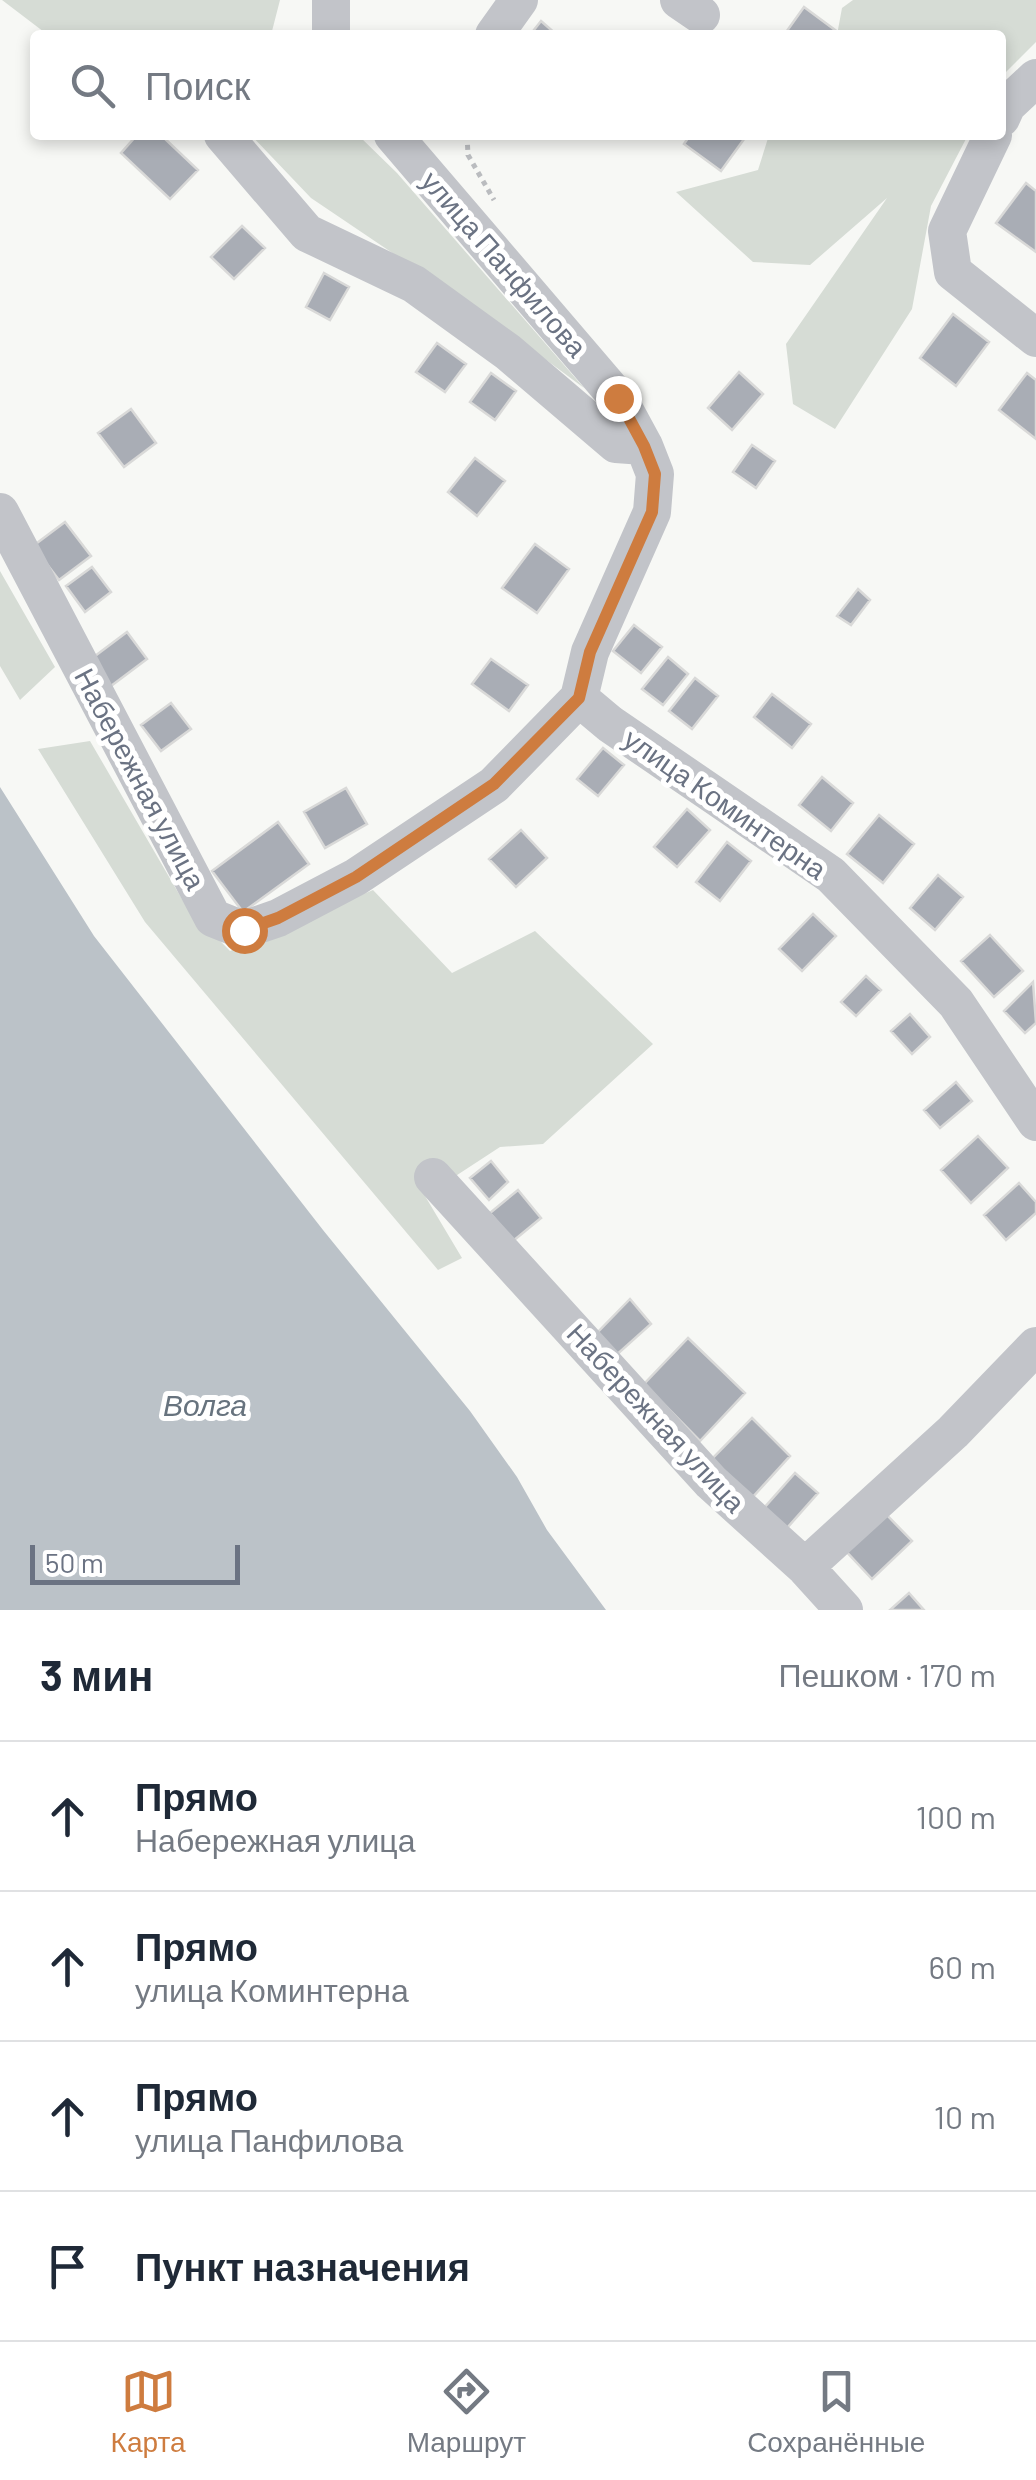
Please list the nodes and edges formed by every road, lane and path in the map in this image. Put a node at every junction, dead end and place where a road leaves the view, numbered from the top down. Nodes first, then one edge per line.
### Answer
1 (331, 0) edge
2 (519, 0) edge
3 (332, 30) edge
4 (498, 30) edge
5 (1036, 78) edge
6 (1006, 107) edge
7 (227, 140) edge
8 (397, 140) edge
9 (991, 140) edge
10 (1036, 338) edge
11 (644, 446) junction
12 (0, 512) edge
13 (579, 698) junction
14 (1036, 1122) edge
15 (433, 1176) dead end
16 (1036, 1346) edge
17 (806, 1567) junction
18 (844, 1610) edge

1 - 3 street
2 - 4 street
5 - 6 street
7 - 11 street
8 - 11 street, улица Панфилова
9 - 10 street
11 - 13 street
12 - 13 street, Набережная улица
13 - 14 street, улица Коминтерна
15 - 17 street, Набережная улица
16 - 17 street
17 - 18 street, Набережная улица

